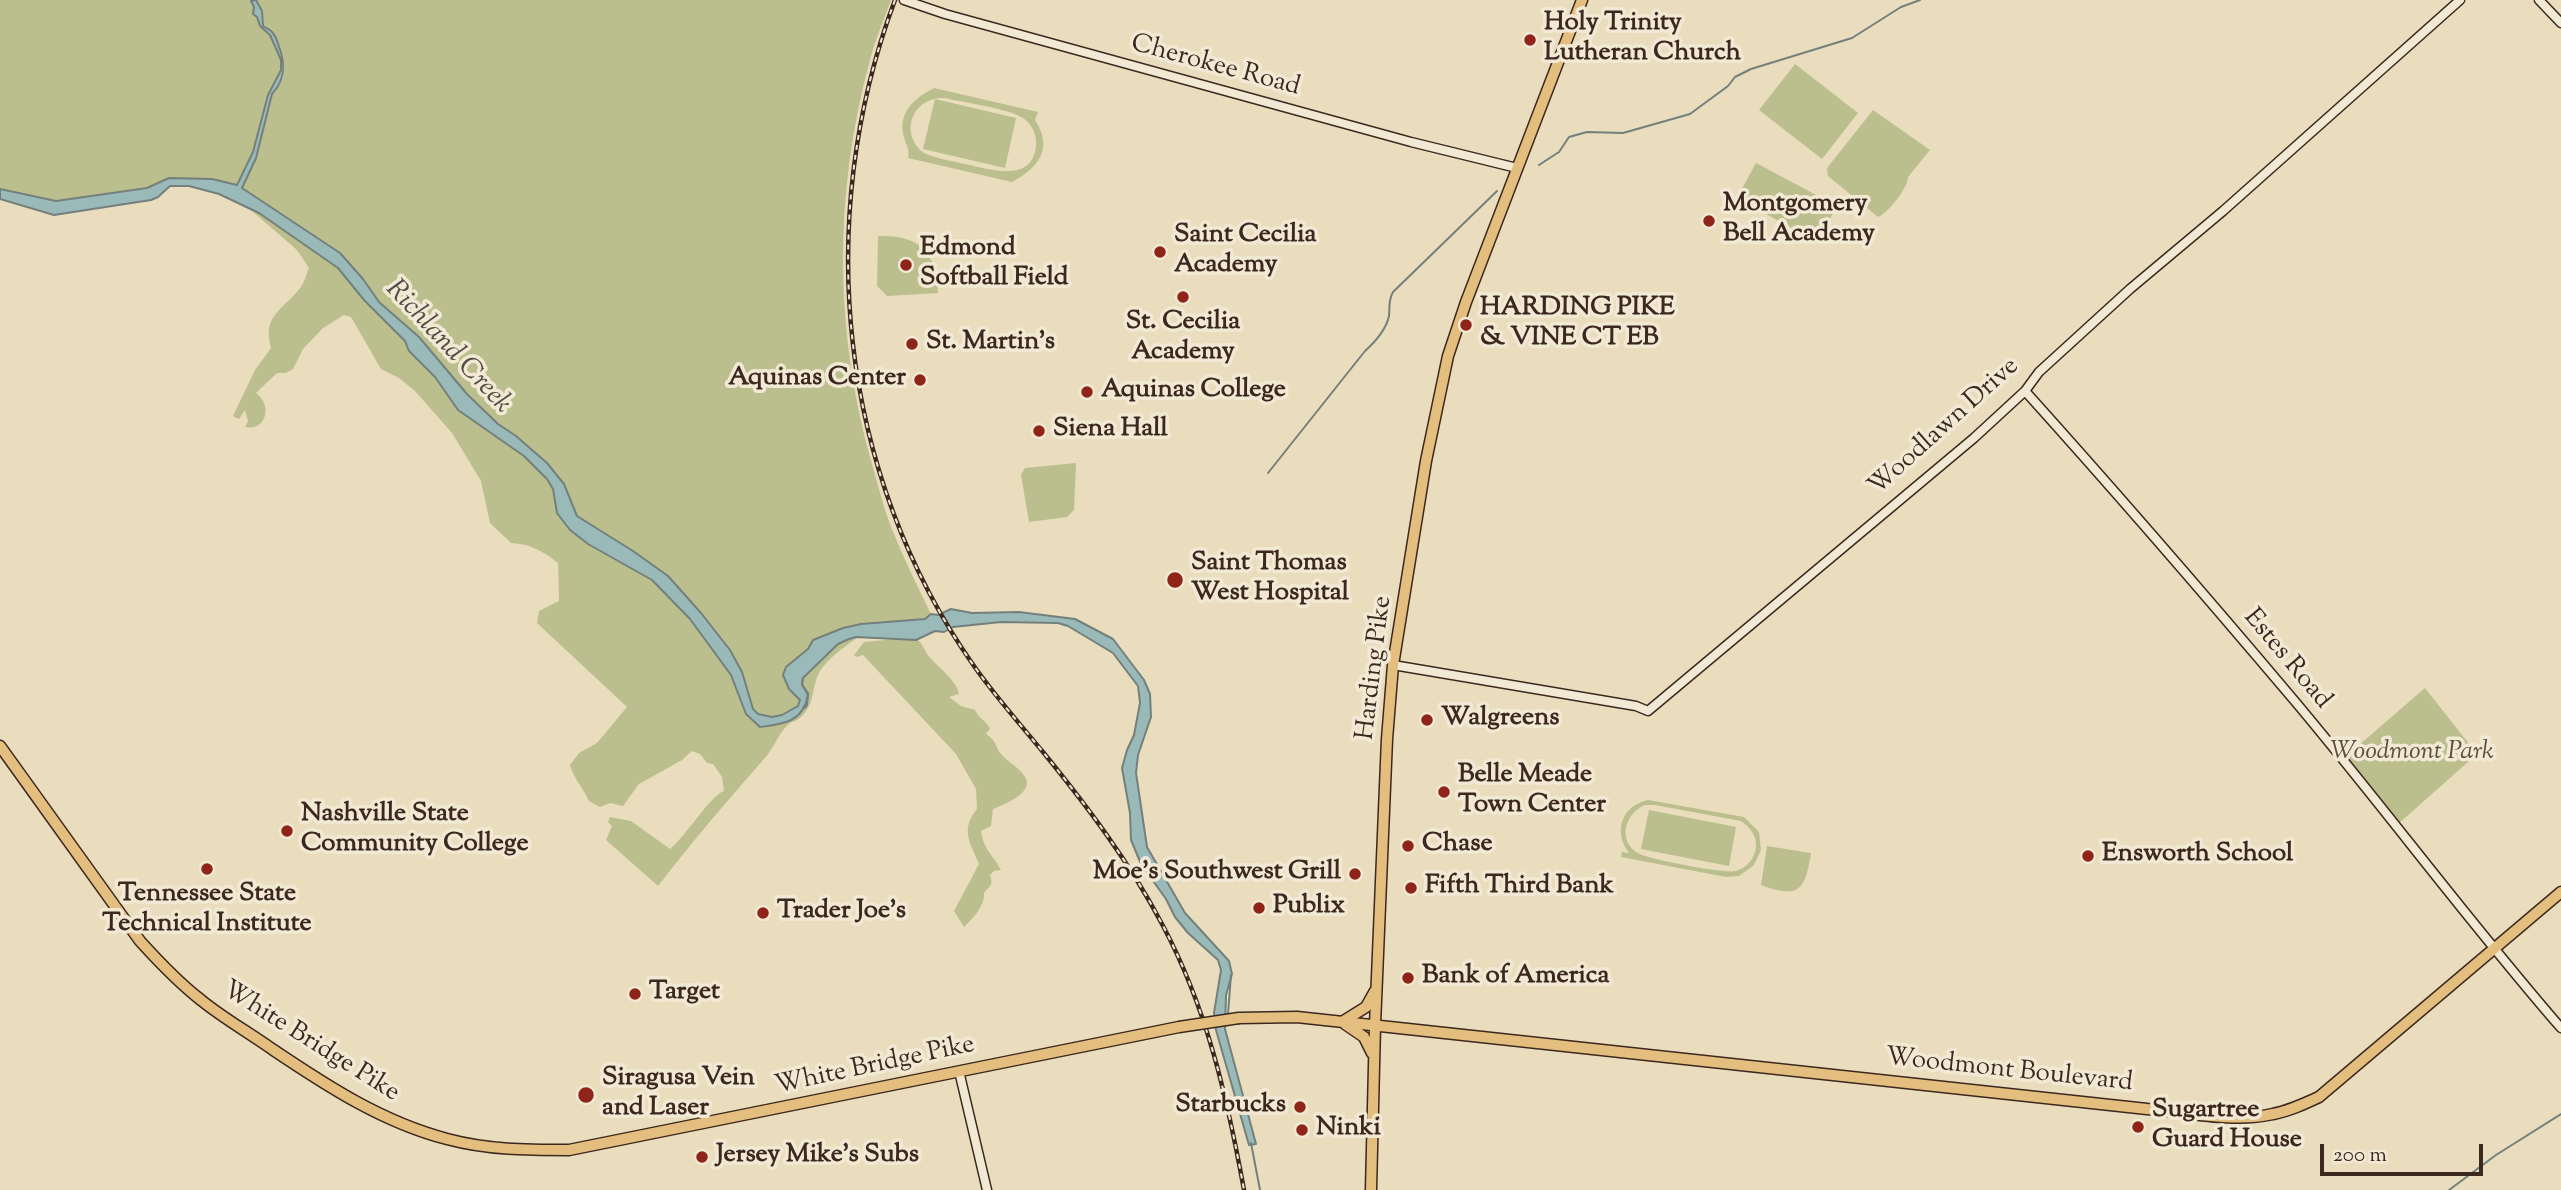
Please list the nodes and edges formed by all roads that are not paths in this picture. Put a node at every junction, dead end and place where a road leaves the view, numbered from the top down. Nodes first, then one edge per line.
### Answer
1 (904, 0) edge
2 (1582, 0) edge
3 (2460, 0) edge
4 (2539, 0) edge
5 (2561, 23) edge
6 (1517, 168) junction
7 (2025, 391) junction
8 (1393, 665) junction
9 (0, 746) edge
10 (2561, 892) edge
11 (2493, 950) junction
12 (1377, 984) junction
13 (1342, 1022) junction
14 (1375, 1025) junction
15 (2561, 1028) edge
16 (1374, 1060) junction
17 (959, 1071) junction
18 (987, 1190) edge
19 (1371, 1190) edge

1 - 6 street, Cherokee Road
2 - 6 main road, Harding Pike
3 - 7 street, Woodlawn Drive
4 - 5 street
6 - 8 main road, Harding Pike
7 - 8 street, Woodlawn Drive
7 - 11 street, Estes Road
8 - 12 main road, Harding Pike
9 - 17 main road, White Bridge Pike
10 - 11 main road, Woodmont Boulevard
11 - 14 main road, Woodmont Boulevard
11 - 15 street, Estes Road
12 - 13 main road
12 - 14 main road, Harding Pike
13 - 14 main road, White Bridge Pike
13 - 16 main road
13 - 17 main road, White Bridge Pike, bridge
14 - 16 main road, Harding Pike
16 - 19 main road, Harding Pike
17 - 18 street

